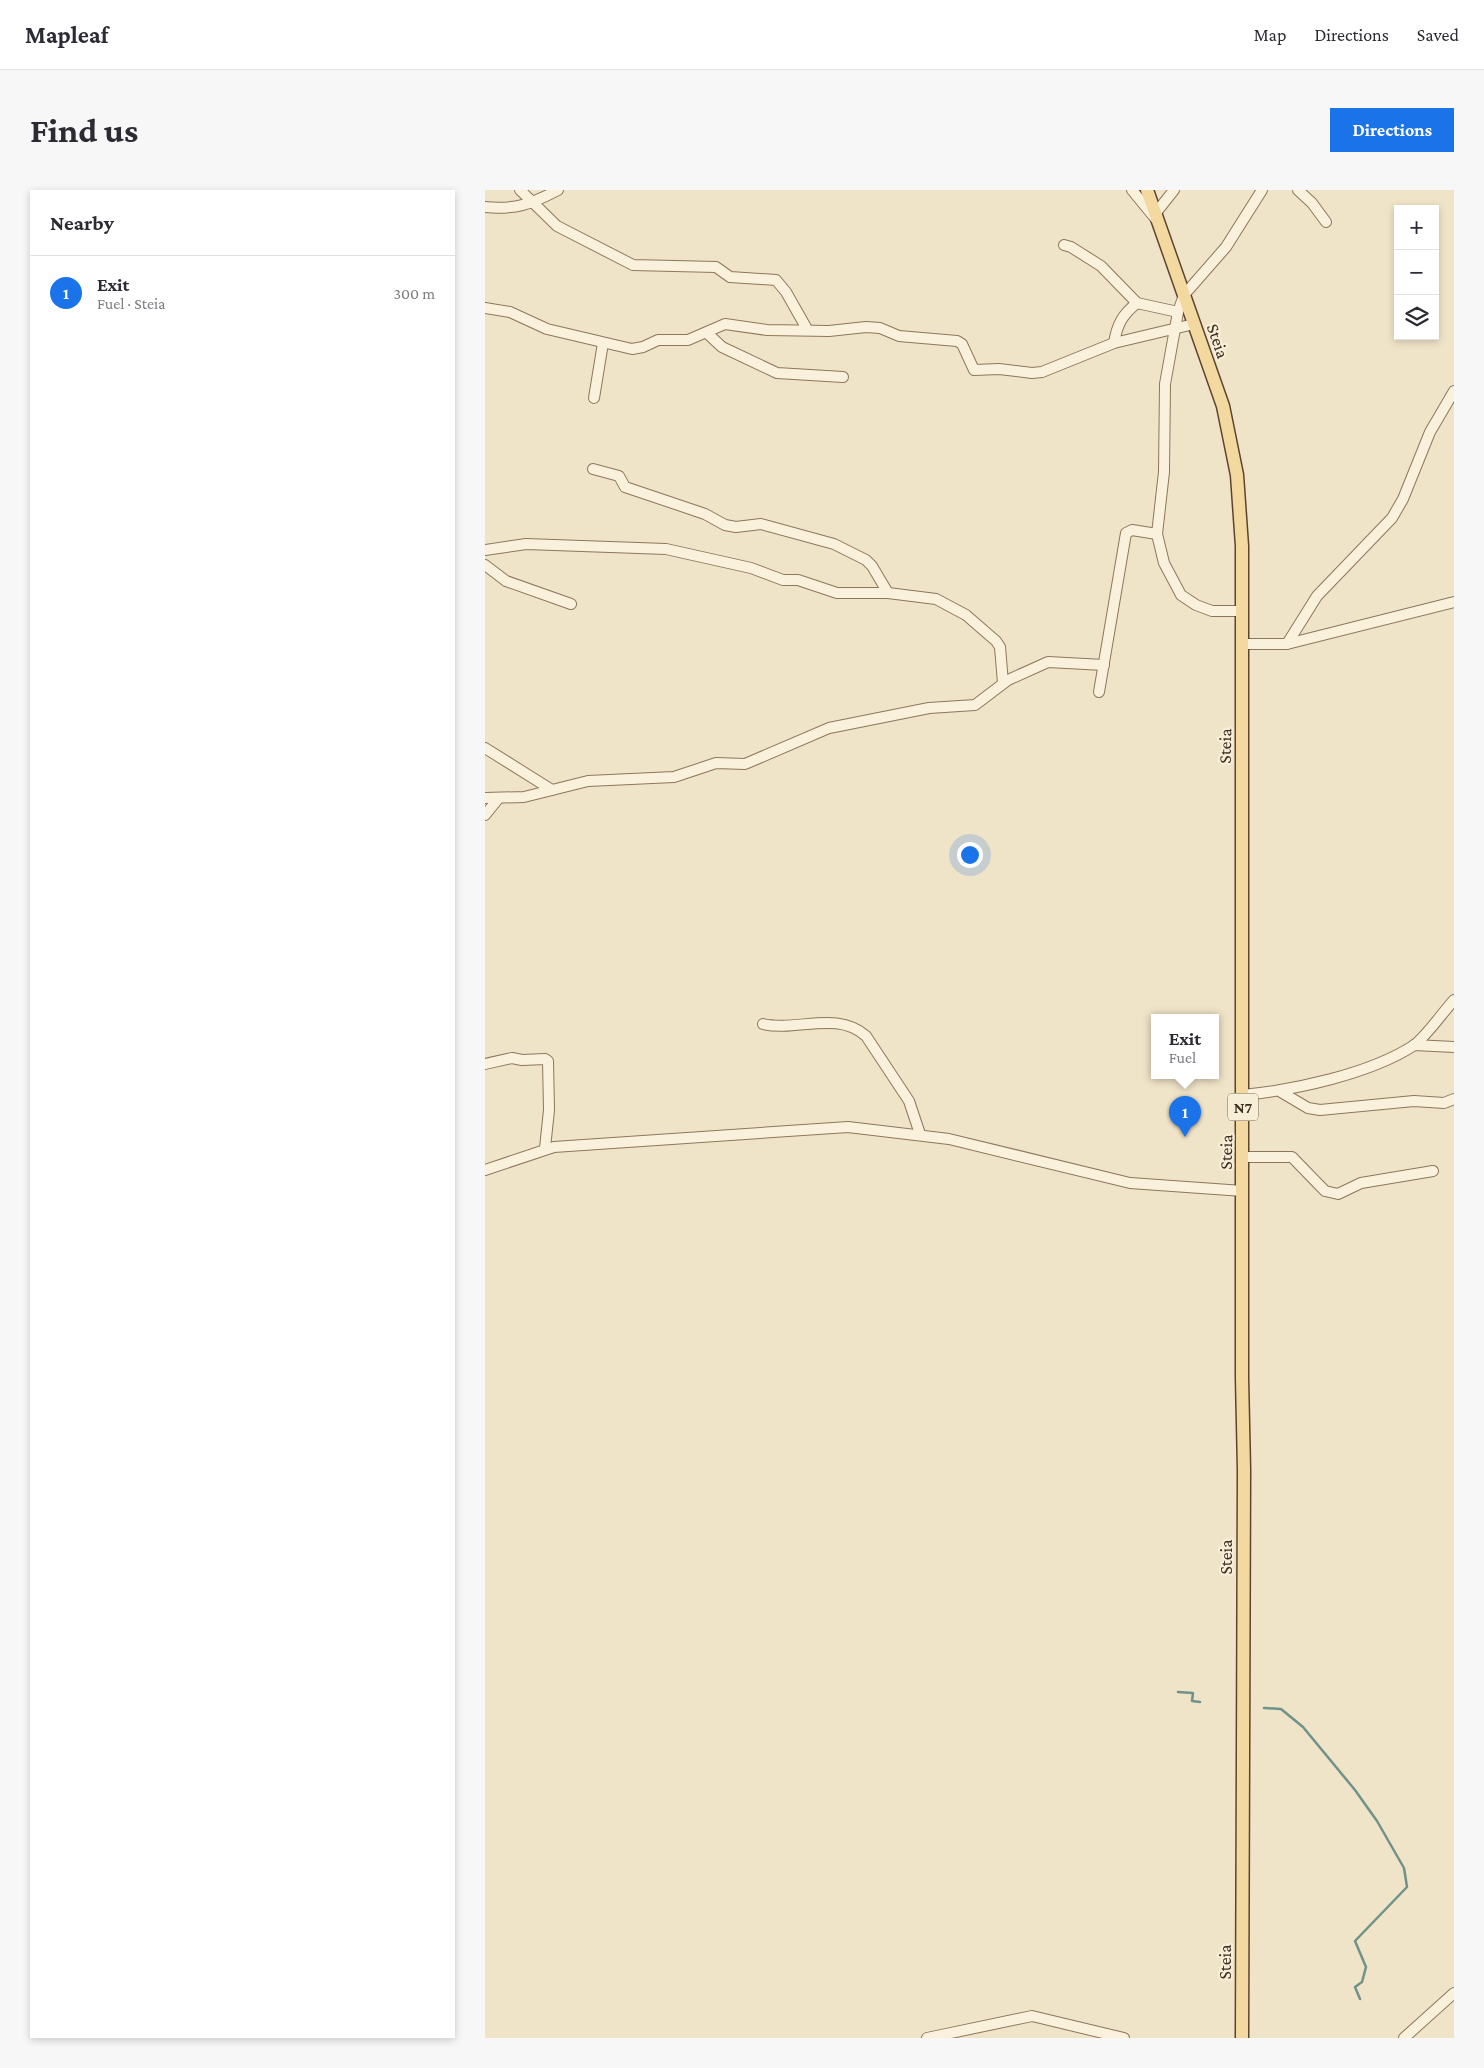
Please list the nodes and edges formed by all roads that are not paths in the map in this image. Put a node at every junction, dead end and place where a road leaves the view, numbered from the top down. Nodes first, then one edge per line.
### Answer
1 (521, 190) edge
2 (558, 190) edge
3 (1131, 190) edge
4 (1147, 190) edge
5 (1174, 190) edge
6 (1262, 190) edge
7 (1298, 190) edge
8 (535, 202) junction
9 (485, 207) edge
10 (1157, 219) junction
11 (1326, 222) dead end
12 (1064, 245) dead end
13 (1183, 295) junction
14 (1137, 302) junction
15 (485, 308) edge
16 (1177, 312) junction
17 (1193, 324) junction
18 (807, 329) junction
19 (1174, 330) junction
20 (707, 333) junction
21 (603, 343) junction
22 (1114, 343) junction
23 (843, 377) dead end
24 (1454, 391) edge
25 (595, 398) dead end
26 (593, 469) dead end
27 (1157, 534) junction
28 (485, 550) edge
29 (485, 566) edge
30 (888, 593) junction
31 (1454, 602) edge
32 (571, 604) dead end
33 (1243, 611) junction
34 (1244, 644) junction
35 (1287, 644) junction
36 (1104, 665) junction
37 (1003, 683) junction
38 (1099, 692) dead end
39 (485, 748) edge
40 (552, 790) junction
41 (485, 798) edge
42 (498, 799) junction
43 (485, 815) edge
44 (1454, 1000) edge
45 (763, 1024) dead end
46 (1414, 1045) junction
47 (1454, 1047) edge
48 (485, 1064) edge
49 (1281, 1092) junction
50 (1243, 1095) junction
51 (1454, 1099) edge
52 (920, 1134) junction
53 (545, 1148) junction
54 (1244, 1157) junction
55 (485, 1170) edge
56 (1433, 1171) dead end
57 (1243, 1191) junction
58 (1454, 1994) edge
59 (1083, 2033) edge
60 (927, 2038) edge
61 (1124, 2038) edge
62 (1242, 2038) edge
63 (1405, 2038) edge

1 - 8 street
2 - 8 street
3 - 10 street
4 - 10 main road, Steia / N7
5 - 10 street
6 - 13 street
7 - 11 street
8 - 9 street
8 - 18 street
10 - 13 main road, Steia / N7
12 - 14 street
13 - 16 street
13 - 17 main road, Steia / N7
14 - 16 street
14 - 22 street
15 - 21 street
16 - 19 street
17 - 19 street
17 - 33 main road, Steia / N7
18 - 20 street
18 - 22 street
19 - 22 street
19 - 27 street
20 - 21 street
20 - 23 street
21 - 25 street
24 - 35 street
26 - 30 street
27 - 33 street
27 - 36 street
28 - 30 street
29 - 32 street
30 - 37 street
31 - 35 street
33 - 34 main road, Steia / N7
34 - 35 street
34 - 50 main road, Steia / N7
36 - 37 street
36 - 38 street
37 - 40 street
39 - 40 street
40 - 42 street
41 - 42 street
42 - 43 street
44 - 46 street
45 - 52 street
46 - 47 street
46 - 49 street
48 - 53 street
49 - 50 street
49 - 51 street
50 - 54 main road, Steia / N7
52 - 53 street
52 - 57 street
53 - 55 street
54 - 56 street
54 - 57 main road, Steia / N7
57 - 62 main road, Steia / N7
58 - 63 street
59 - 60 street
59 - 61 street

